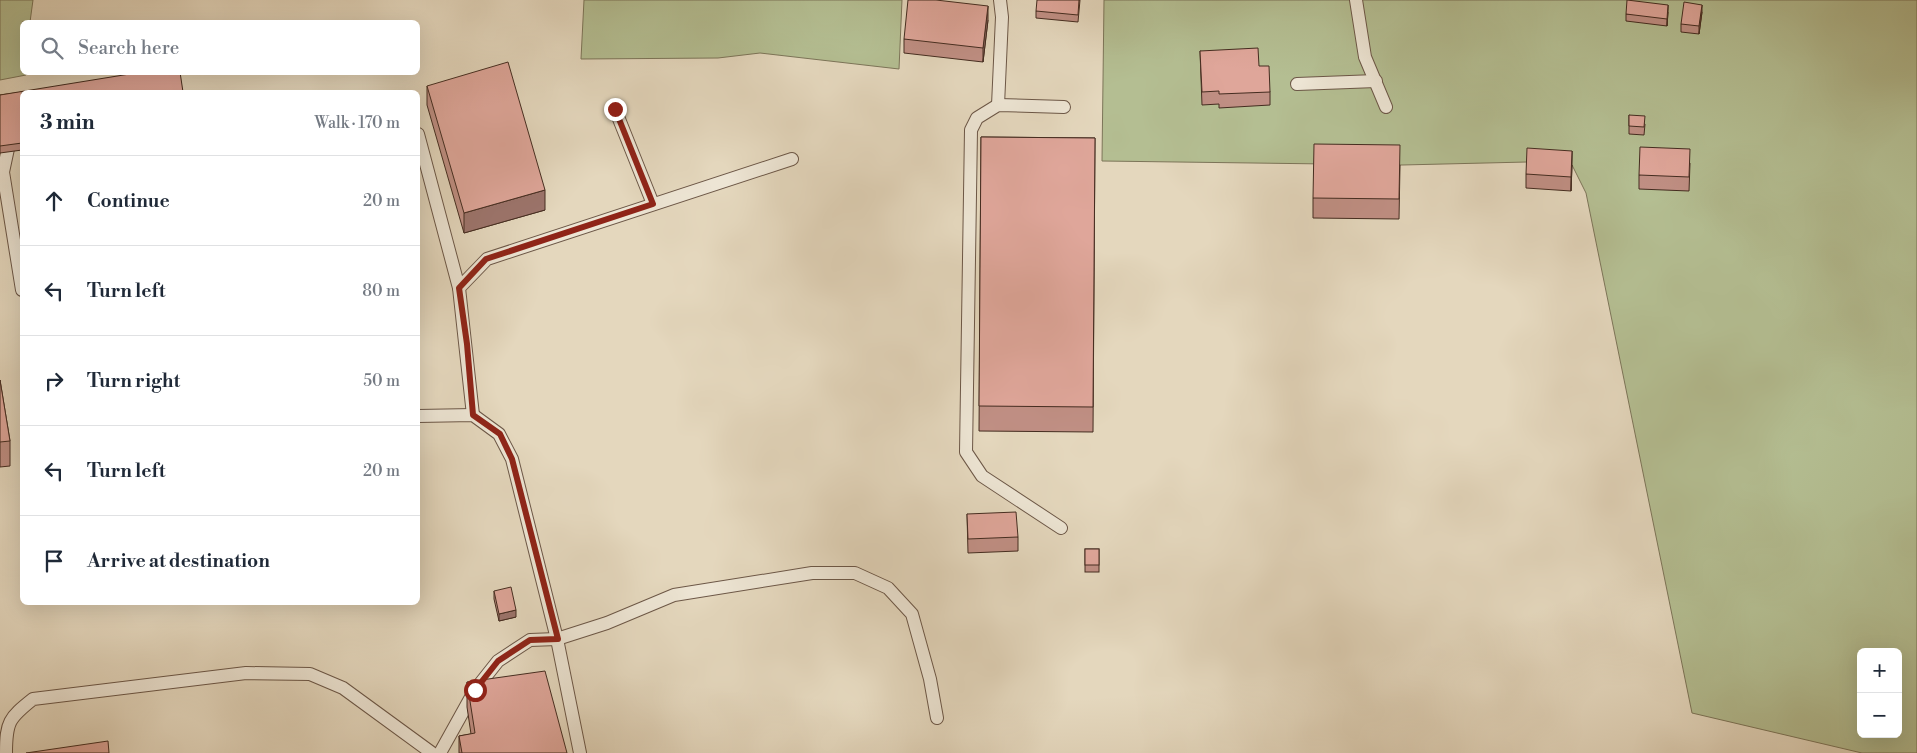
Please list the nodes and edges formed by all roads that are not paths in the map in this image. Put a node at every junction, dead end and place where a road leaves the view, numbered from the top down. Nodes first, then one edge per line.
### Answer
1 (1000, 0) edge
2 (1356, 0) edge
3 (1376, 81) junction
4 (1297, 84) dead end
5 (998, 105) junction
6 (1064, 107) dead end
7 (1386, 107) dead end
8 (615, 109) dead end
9 (20, 134) edge
10 (420, 142) edge
11 (792, 159) dead end
12 (653, 204) junction
13 (20, 278) edge
14 (459, 288) junction
15 (473, 415) junction
16 (420, 416) edge
17 (1062, 528) dead end
18 (558, 639) junction
19 (937, 718) dead end
20 (6, 753) edge
21 (432, 753) edge
22 (440, 753) edge
23 (580, 753) edge

1 - 5 lane
2 - 3 lane
3 - 4 lane
3 - 7 lane
5 - 6 lane
5 - 17 lane
8 - 12 lane
9 - 13 lane
10 - 14 lane
11 - 12 lane
12 - 14 lane
14 - 15 lane
15 - 16 lane
15 - 18 lane
18 - 19 lane
18 - 22 lane
18 - 23 lane
20 - 21 lane

